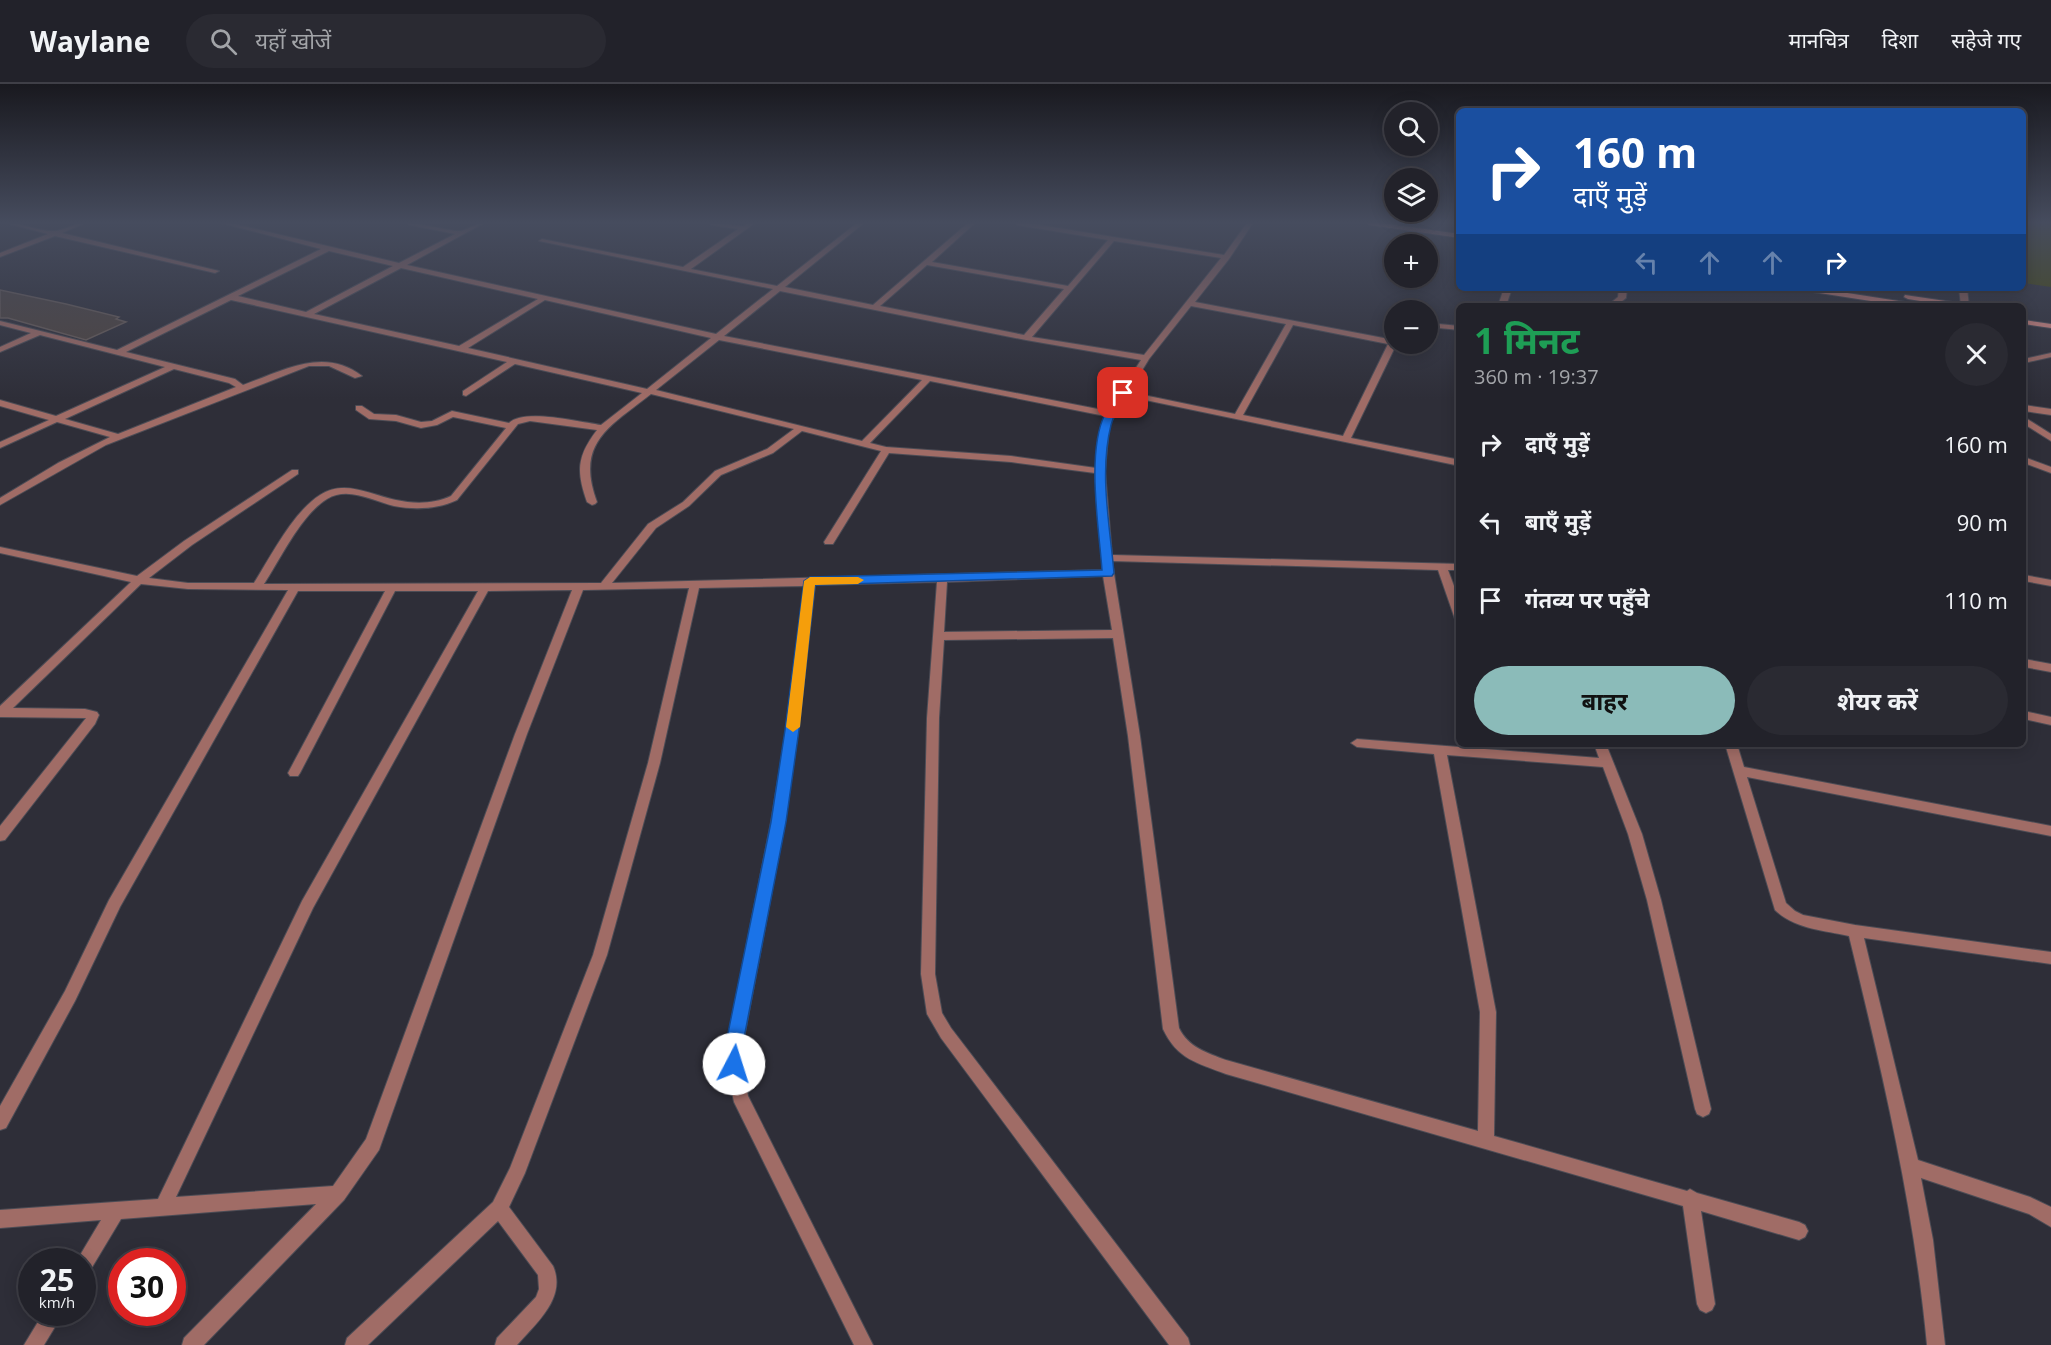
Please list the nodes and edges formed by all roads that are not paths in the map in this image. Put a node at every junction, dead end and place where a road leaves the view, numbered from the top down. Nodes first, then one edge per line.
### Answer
1 (261, 282) edge
2 (368, 282) edge
3 (474, 282) edge
4 (743, 282) edge
5 (788, 282) edge
6 (904, 282) edge
7 (1035, 282) edge
8 (1074, 282) edge
9 (1206, 282) edge
10 (1069, 288) junction
11 (779, 289) junction
12 (1831, 291) edge
13 (1870, 291) edge
14 (230, 297) junction
15 (544, 298) junction
16 (1189, 303) junction
17 (1889, 303) edge
18 (1946, 303) edge
19 (874, 308) junction
20 (307, 314) junction
21 (2026, 314) edge
22 (2051, 318) edge
23 (1292, 322) junction
24 (2026, 322) edge
25 (0, 324) edge
26 (1438, 326) edge
27 (2051, 326) edge
28 (1456, 328) edge
29 (38, 333) junction
30 (717, 337) junction
31 (1026, 338) junction
32 (462, 348) junction
33 (0, 350) edge
34 (117, 352) junction
35 (2051, 355) edge
36 (1146, 358) junction
37 (515, 360) junction
38 (2026, 361) edge
39 (174, 366) junction
40 (358, 376) dead end
41 (929, 378) junction
42 (242, 388) junction
43 (648, 391) junction
44 (466, 393) dead end
45 (1123, 393) junction
46 (0, 403) edge
47 (359, 408) dead end
48 (2026, 408) edge
49 (2051, 412) edge
50 (1110, 414) junction
51 (1238, 417) junction
52 (55, 418) junction
53 (2026, 421) edge
54 (510, 426) junction
55 (603, 428) junction
56 (800, 429) junction
57 (119, 437) junction
58 (2051, 438) edge
59 (1346, 439) junction
60 (864, 444) junction
61 (0, 445) edge
62 (886, 450) junction
63 (2026, 461) edge
64 (1456, 462) edge
65 (2051, 470) edge
66 (1100, 471) junction
67 (295, 472) dead end
68 (0, 502) edge
69 (592, 502) dead end
70 (829, 542) dead end
71 (0, 550) edge
72 (1108, 566) junction
73 (1442, 567) junction
74 (1456, 567) edge
75 (2026, 578) edge
76 (942, 579) junction
77 (139, 580) junction
78 (810, 581) junction
79 (2051, 583) edge
80 (695, 584) junction
81 (605, 585) junction
82 (579, 586) junction
83 (257, 587) junction
84 (295, 587) junction
85 (393, 587) junction
86 (485, 587) junction
87 (1456, 607) edge
88 (1118, 634) junction
89 (939, 636) junction
90 (2026, 663) edge
91 (2051, 668) edge
92 (1, 712) edge
93 (2026, 715) edge
94 (2051, 721) edge
95 (1356, 743) dead end
96 (1601, 747) edge
97 (1732, 747) edge
98 (1440, 750) junction
99 (1608, 763) junction
100 (1741, 771) junction
101 (294, 773) dead end
102 (2051, 831) edge
103 (0, 836) edge
104 (1855, 931) junction
105 (2050, 959) edge
106 (1703, 1109) dead end
107 (0, 1122) edge
108 (1486, 1141) junction
109 (1913, 1167) junction
110 (338, 1194) junction
111 (1690, 1198) junction
112 (163, 1207) junction
113 (499, 1208) junction
114 (117, 1209) junction
115 (2051, 1218) edge
116 (0, 1219) edge
117 (1799, 1231) dead end
118 (94, 1248) edge
119 (1706, 1304) dead end
120 (46, 1326) edge
121 (33, 1345) edge
122 (191, 1345) edge
123 (354, 1345) edge
124 (504, 1345) edge
125 (864, 1345) edge
126 (1180, 1345) edge
127 (1936, 1345) edge

1 - 14 street
2 - 20 street
3 - 15 street
4 - 11 street
5 - 11 street
6 - 19 street
7 - 10 street
8 - 10 street
9 - 16 street
10 - 31 street
11 - 19 street
11 - 30 street
12 - 17 street
13 - 18 street
14 - 20 street
14 - 34 street
15 - 30 street
15 - 32 street
16 - 23 street
16 - 36 street
19 - 31 street
20 - 32 street
21 - 22 street
23 - 51 street
23 - 59 street
24 - 27 street
25 - 29 street
26 - 28 street
29 - 33 street
29 - 34 street
30 - 41 street
30 - 43 street
31 - 36 street
32 - 37 street
34 - 39 street
35 - 38 street
36 - 45 street
37 - 43 street
37 - 44 street
39 - 42 street
39 - 52 street
40 - 42 street
41 - 50 street
41 - 60 street
42 - 57 street
43 - 55 street
43 - 56 street
45 - 50 street
45 - 51 street
46 - 52 street
47 - 54 street
48 - 49 street
50 - 66 street
51 - 59 street
52 - 57 street
52 - 61 street
53 - 58 street
54 - 55 street
54 - 83 street
55 - 69 street
56 - 60 street
56 - 81 street
57 - 68 street
59 - 64 street
60 - 62 street
62 - 66 street
62 - 70 street
63 - 65 street
66 - 72 street
67 - 77 street
71 - 77 street
72 - 73 street
72 - 76 street
72 - 88 street
73 - 74 street
73 - 87 street
75 - 79 street
76 - 78 street
76 - 89 street
77 - 83 street
77 - 92 street
78 - 80 street
78 - 125 street
80 - 81 street
80 - 113 street
81 - 82 street
82 - 86 street
82 - 110 street
83 - 84 street
84 - 85 street
84 - 107 street
85 - 86 street
85 - 101 street
86 - 112 street
88 - 89 street
88 - 108 street
89 - 126 street
90 - 91 street
92 - 103 street
93 - 94 street
95 - 98 street
96 - 99 street
97 - 100 street
98 - 99 street
98 - 108 street
99 - 106 street
100 - 102 street
100 - 104 street
104 - 105 street
104 - 109 street
108 - 111 street
109 - 115 street
109 - 127 street
110 - 112 street
110 - 122 street
111 - 117 street
111 - 119 street
112 - 114 street
113 - 123 street
113 - 124 street
114 - 116 street
114 - 118 street
120 - 121 street

